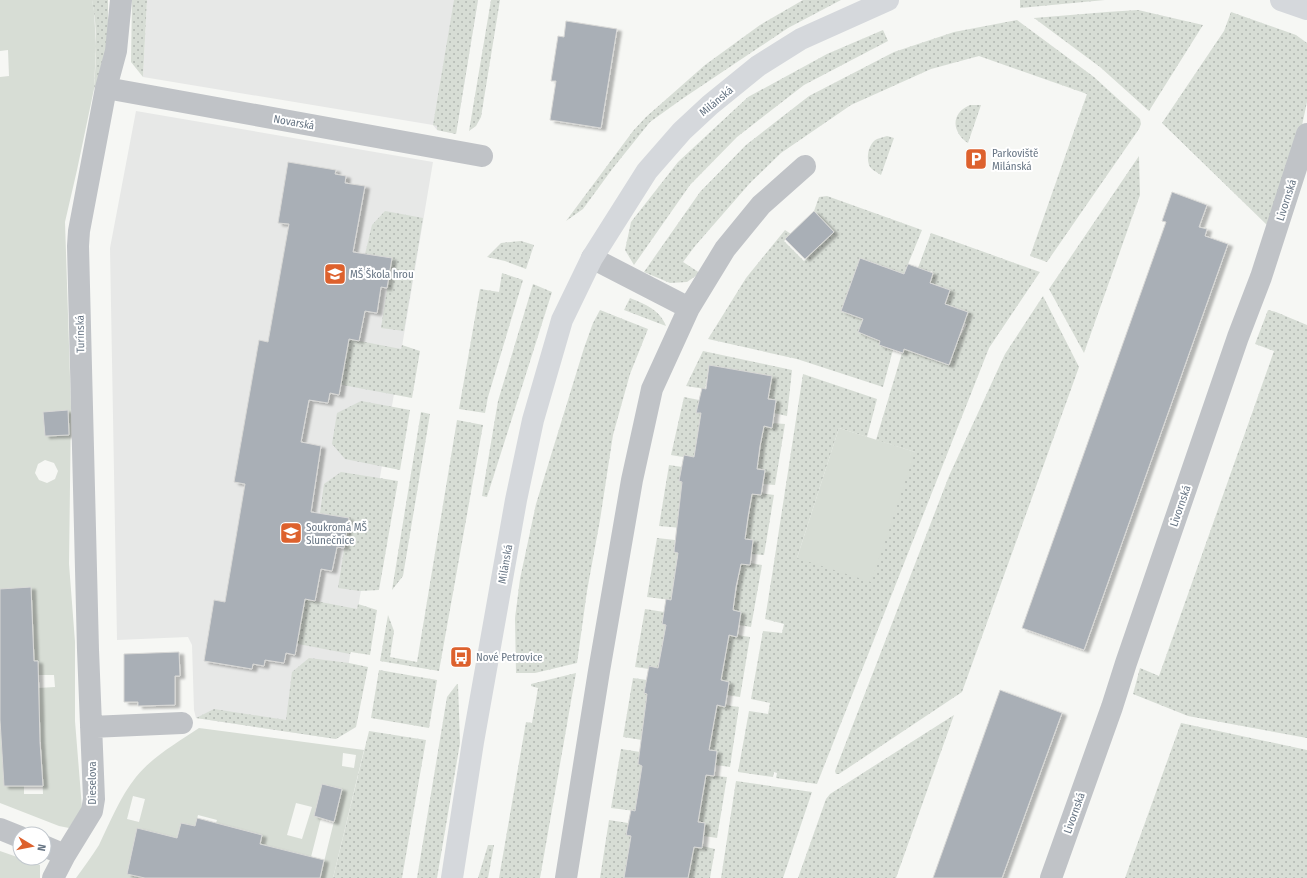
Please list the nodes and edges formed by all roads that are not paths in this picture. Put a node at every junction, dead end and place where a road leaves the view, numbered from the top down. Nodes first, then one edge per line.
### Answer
1 (121, 0) edge
2 (888, 0) edge
3 (1281, 0) edge
4 (1307, 9) edge
5 (106, 88) junction
6 (1307, 134) edge
7 (482, 156) dead end
8 (805, 166) dead end
9 (592, 258) junction
10 (689, 308) junction
11 (89, 672) joint
12 (182, 723) dead end
13 (91, 727) junction
14 (0, 829) edge
15 (12, 834) edge
16 (52, 849) edge
17 (65, 855) junction
18 (53, 878) edge
19 (452, 878) edge
20 (566, 878) edge
21 (1051, 878) edge

1 - 5 street, Turínská
2 - 9 street, Milánská
3 - 4 street
5 - 7 street, Novarská
5 - 11 street, Turínská
6 - 21 street, Livornská
8 - 10 street
9 - 10 street
9 - 19 street, Milánská
10 - 20 street
11 - 13 street, Dieselova
12 - 13 street
13 - 17 street, Dieselova
14 - 15 street
16 - 17 street
17 - 18 street, Dieselova

